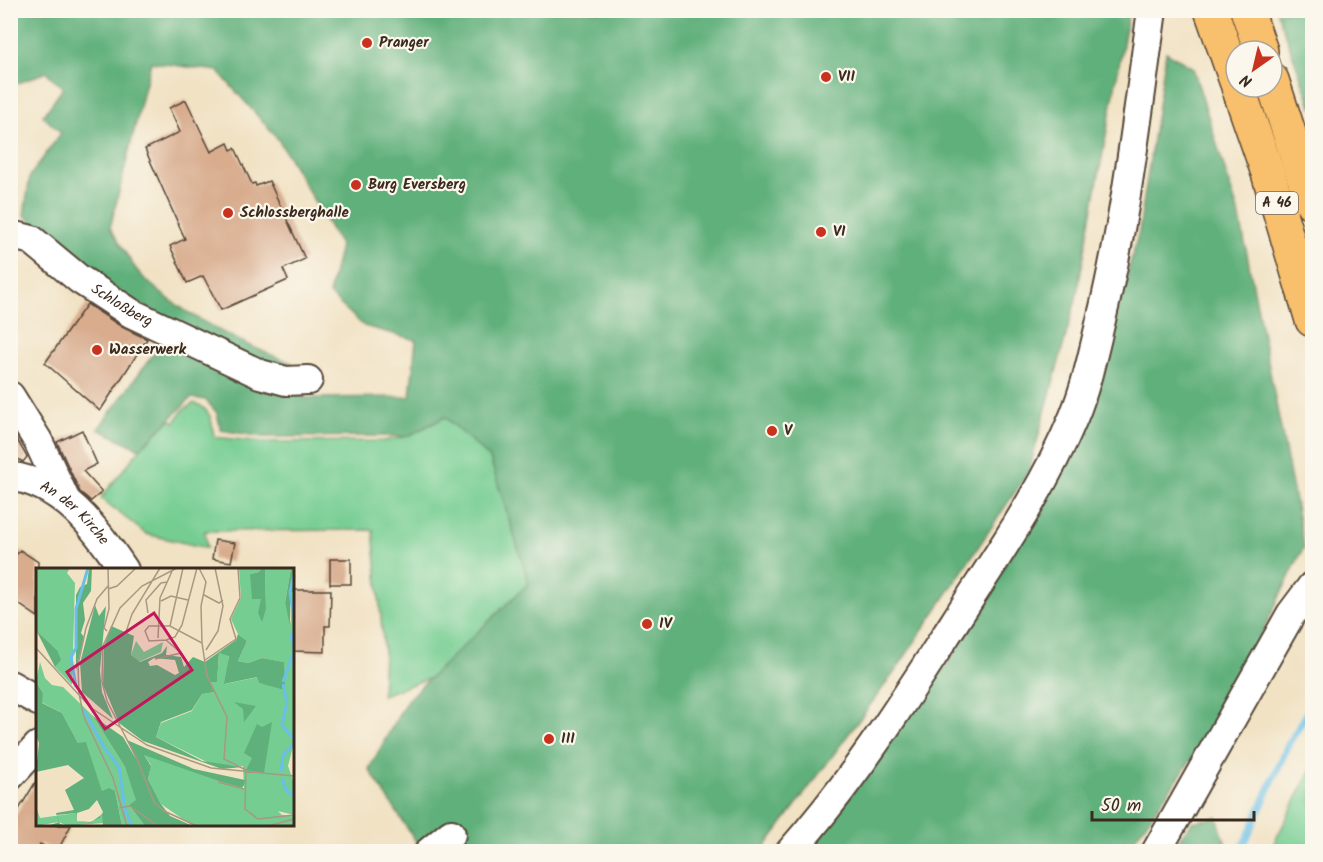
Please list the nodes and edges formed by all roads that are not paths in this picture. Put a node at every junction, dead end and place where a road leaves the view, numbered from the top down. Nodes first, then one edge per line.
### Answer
1 (1152, 10) edge
2 (1211, 10) edge
3 (1247, 10) edge
4 (1258, 39) edge
5 (1224, 47) edge
6 (1242, 99) edge
7 (1278, 99) edge
8 (1312, 203) edge
9 (10, 239) edge
10 (1312, 320) edge
11 (308, 380) dead end
12 (10, 396) edge
13 (10, 476) edge
14 (66, 501) junction
15 (123, 568) edge
16 (1312, 586) edge
17 (10, 685) edge
18 (36, 700) edge
19 (36, 748) edge
20 (10, 776) edge
21 (790, 852) edge
22 (1156, 852) edge

1 - 21 street
2 - 5 highway
3 - 4 highway
6 - 10 highway, A 46
7 - 8 highway, A 46
9 - 11 street, Schloßberg
12 - 14 street
13 - 14 street, An der Kirche
14 - 15 street, An der Kirche
16 - 22 street
17 - 18 street
19 - 20 street

